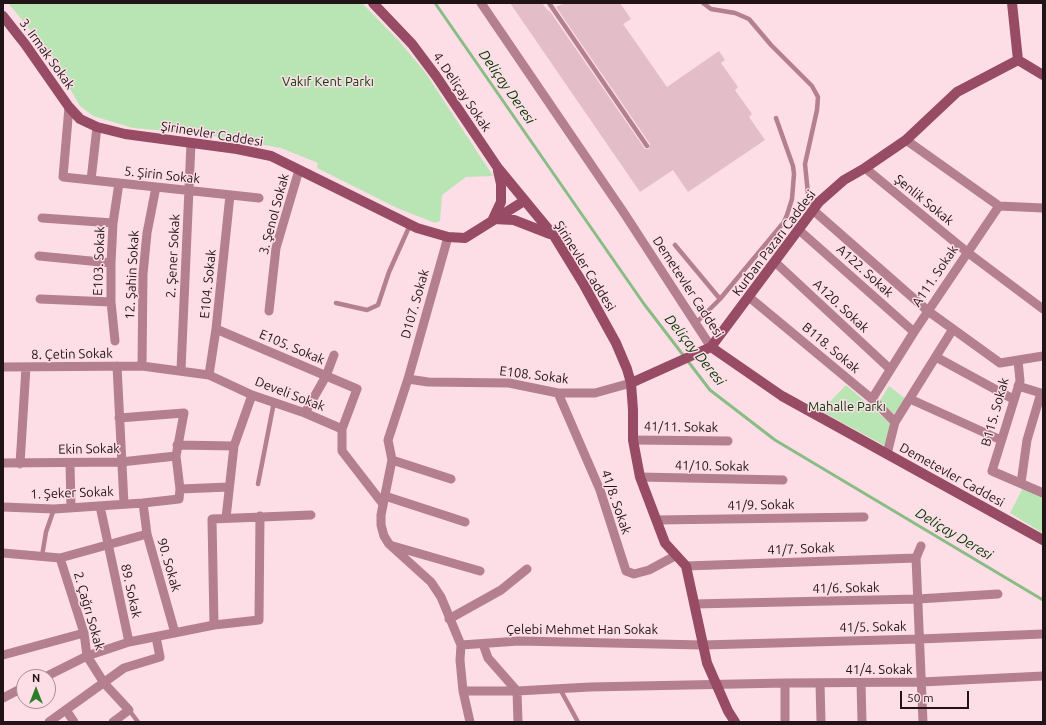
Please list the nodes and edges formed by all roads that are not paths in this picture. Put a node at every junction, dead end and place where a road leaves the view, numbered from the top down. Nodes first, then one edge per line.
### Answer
1 (373, 3) edge
2 (481, 3) edge
3 (549, 3) edge
4 (702, 3) edge
5 (1012, 3) edge
6 (3, 16) edge
7 (1018, 60) junction
8 (1043, 74) edge
9 (69, 107) junction
10 (776, 118) dead end
11 (97, 127) junction
12 (906, 140) junction
13 (191, 143) junction
14 (647, 146) dead end
15 (498, 168) junction
16 (865, 168) junction
17 (299, 170) junction
18 (91, 180) junction
19 (119, 183) junction
20 (156, 187) junction
21 (190, 191) junction
22 (230, 195) junction
23 (259, 198) dead end
24 (524, 201) junction
25 (999, 206) junction
26 (1043, 208) edge
27 (813, 210) junction
28 (42, 218) dead end
29 (493, 219) junction
30 (113, 223) junction
31 (410, 225) junction
32 (799, 230) junction
33 (554, 236) junction
34 (448, 237) junction
35 (675, 245) dead end
36 (967, 252) junction
37 (39, 256) dead end
38 (775, 262) junction
39 (111, 263) junction
40 (749, 297) junction
41 (40, 299) dead end
42 (720, 300) junction
43 (111, 302) junction
44 (336, 303) dead end
45 (1043, 309) edge
46 (269, 311) dead end
47 (928, 311) junction
48 (696, 323) junction
49 (216, 329) junction
50 (953, 329) junction
51 (914, 332) junction
52 (115, 341) dead end
53 (708, 349) junction
54 (334, 355) dead end
55 (1043, 356) edge
56 (936, 357) junction
57 (1018, 360) junction
58 (117, 366) junction
59 (142, 366) junction
60 (3, 367) edge
61 (26, 367) junction
62 (890, 369) junction
63 (181, 370) junction
64 (210, 375) junction
65 (326, 376) junction
66 (408, 379) junction
67 (631, 383) junction
68 (1018, 386) junction
69 (558, 393) junction
70 (252, 395) junction
71 (910, 399) junction
72 (1013, 399) junction
73 (872, 400) junction
74 (274, 402) junction
75 (305, 413) junction
76 (119, 418) junction
77 (895, 422) junction
78 (342, 428) junction
79 (633, 440) junction
80 (1001, 440) junction
81 (728, 441) dead end
82 (177, 445) junction
83 (234, 446) junction
84 (887, 454) junction
85 (176, 456) junction
86 (392, 460) junction
87 (121, 462) junction
88 (3, 463) edge
89 (70, 463) junction
90 (20, 464) junction
91 (640, 477) junction
92 (451, 478) dead end
93 (783, 480) dead end
94 (1021, 483) junction
95 (258, 484) dead end
96 (228, 487) junction
97 (180, 490) junction
98 (1043, 493) edge
99 (384, 500) junction
100 (143, 503) junction
101 (124, 504) junction
102 (100, 506) junction
103 (3, 507) edge
104 (71, 507) junction
105 (54, 509) junction
106 (310, 515) dead end
107 (260, 516) junction
108 (864, 517) dead end
109 (226, 518) junction
110 (657, 520) junction
111 (465, 522) dead end
112 (146, 534) junction
113 (1043, 539) edge
114 (389, 544) junction
115 (108, 545) junction
116 (921, 546) dead end
117 (3, 553) edge
118 (42, 556) junction
119 (675, 556) junction
120 (60, 558) junction
121 (916, 558) junction
122 (686, 566) junction
123 (527, 569) dead end
124 (480, 571) dead end
125 (998, 594) dead end
126 (918, 599) junction
127 (694, 604) junction
128 (449, 619) junction
129 (214, 625) junction
130 (84, 633) junction
131 (175, 633) junction
132 (1043, 634) edge
133 (156, 636) junction
134 (920, 639) junction
135 (129, 642) junction
136 (483, 644) junction
137 (461, 645) junction
138 (703, 645) junction
139 (3, 655) edge
140 (87, 656) junction
141 (56, 672) edge
142 (1043, 676) edge
143 (922, 682) junction
144 (104, 683) junction
145 (785, 683) junction
146 (820, 683) junction
147 (861, 683) junction
148 (716, 684) junction
149 (560, 689) junction
150 (16, 691) edge
151 (463, 691) junction
152 (517, 691) junction
153 (3, 698) edge
154 (66, 710) junction
155 (129, 710) junction
156 (49, 722) edge
157 (74, 722) edge
158 (113, 722) edge
159 (138, 722) edge
160 (470, 722) edge
161 (518, 722) edge
162 (578, 722) edge
163 (735, 722) edge
164 (785, 722) edge
165 (821, 722) edge
166 (862, 722) edge
167 (923, 722) edge

1 - 15 main road, 4. Deliçay Sokak
2 - 48 street, Demetevler Caddesi
3 - 14 lane
4 - 27 lane
5 - 7 main road
6 - 9 main road, 3. Irmak Sokak
7 - 8 main road
7 - 12 main road, Kurban Pazarı Caddesi
9 - 11 main road, Şirinevler Caddesi
9 - 18 street, 5. Şirin Sokak
10 - 42 lane
11 - 13 main road, Şirinevler Caddesi
11 - 18 street
12 - 16 main road, Kurban Pazarı Caddesi
12 - 25 street
13 - 17 main road, Şirinevler Caddesi
13 - 21 street, 2. Şener Sokak
15 - 24 main road, 4. Deliçay Sokak
15 - 29 main road
16 - 27 main road, Kurban Pazarı Caddesi
16 - 36 street, Şenlik Sokak
17 - 31 main road, Şirinevler Caddesi
17 - 46 street, 3. Şenol Sokak
18 - 19 street, 5. Şirin Sokak
19 - 20 street, 5. Şirin Sokak
19 - 30 street, E103. Sokak
20 - 21 street, 5. Şirin Sokak
20 - 59 street, 12. Şahin Sokak
21 - 22 street, 5. Şirin Sokak
21 - 63 street, 2. Şener Sokak
22 - 23 street, 5. Şirin Sokak
22 - 49 street, E104. Sokak
24 - 29 main road, Şirinevler Caddesi
24 - 33 main road, Şirinevler Caddesi
25 - 26 street
25 - 36 street, A111. Sokak
27 - 32 main road, Kurban Pazarı Caddesi
27 - 47 street
28 - 30 street
29 - 33 main road
29 - 34 main road, Şirinevler Caddesi
30 - 39 street, E103. Sokak
31 - 34 main road, Şirinevler Caddesi
31 - 44 lane
32 - 38 main road, Kurban Pazarı Caddesi
32 - 51 street, A122. Sokak
33 - 67 main road, Şirinevler Caddesi
34 - 66 street, D107. Sokak
35 - 42 lane
36 - 45 street, Şenlik Sokak
36 - 47 street, A111. Sokak
37 - 39 street
38 - 40 main road, Kurban Pazarı Caddesi
38 - 62 street, A120. Sokak
39 - 43 street, E103. Sokak
40 - 53 main road, Kurban Pazarı Caddesi
40 - 73 street, B118. Sokak
41 - 43 street
42 - 48 lane
43 - 52 street, E103. Sokak
47 - 50 street
47 - 51 street, A111. Sokak
48 - 53 street, Demetevler Caddesi
49 - 64 street, E104. Sokak
49 - 65 street, E105. Sokak
50 - 56 street
50 - 57 street
51 - 62 street, A111. Sokak
53 - 67 main road, Kurban Pazarı Caddesi
53 - 84 main road, Demetevler Caddesi
54 - 65 street
55 - 57 street
56 - 71 street
56 - 72 street
57 - 68 street, B115. Sokak
58 - 59 street, 8. Çetin Sokak
58 - 61 street, 8. Çetin Sokak
58 - 76 street
59 - 63 street, Develi Sokak
60 - 61 street, 8. Çetin Sokak
61 - 90 street
62 - 73 street, A111. Sokak
63 - 64 street, Develi Sokak
64 - 70 street, Develi Sokak
65 - 75 street
65 - 78 street, E105. Sokak
66 - 69 street, E108. Sokak
66 - 86 street, D107. Sokak
67 - 69 street, E108. Sokak
67 - 79 main road, Şirinevler Caddesi
68 - 72 street, B115. Sokak
68 - 94 street
69 - 119 street, 41/8. Sokak
70 - 74 street, Develi Sokak
70 - 83 street
71 - 77 street
71 - 80 street
72 - 80 street, B115. Sokak
73 - 77 street, B118. Sokak
74 - 75 street, Develi Sokak
74 - 95 lane
75 - 78 street, Develi Sokak
76 - 82 street
76 - 87 street
77 - 84 street
78 - 99 street
79 - 81 street, 41/11. Sokak
79 - 91 main road, Şirinevler Caddesi
80 - 94 street, B115. Sokak
82 - 83 street
82 - 85 street
83 - 96 street
84 - 113 main road, Demetevler Caddesi
85 - 87 street, Ekin Sokak
85 - 97 street
86 - 92 street
86 - 99 street
87 - 89 street, Ekin Sokak
87 - 101 street
88 - 90 street, Ekin Sokak
89 - 90 street, Ekin Sokak
89 - 104 street
91 - 93 street, 41/10. Sokak
91 - 110 main road, Şirinevler Caddesi
94 - 98 street
96 - 97 street
96 - 109 street
97 - 100 street, 1. Şeker Sokak
99 - 111 street
99 - 114 street
100 - 101 street, 1. Şeker Sokak
100 - 112 street, 90. Sokak
101 - 102 street, 1. Şeker Sokak
102 - 104 street, 1. Şeker Sokak
102 - 115 street, 89. Sokak
103 - 105 street, 1. Şeker Sokak
104 - 105 street, 1. Şeker Sokak
105 - 118 lane
106 - 107 street
107 - 109 street
107 - 129 street
108 - 110 street, 41/9. Sokak
109 - 129 street
110 - 119 main road, Şirinevler Caddesi
112 - 115 street
112 - 131 street, 90. Sokak
114 - 124 street
114 - 128 street
115 - 120 street
115 - 135 street, 89. Sokak
116 - 121 street
117 - 118 street
118 - 120 street
119 - 122 main road, Şirinevler Caddesi
120 - 130 street, 2. Çağrı Sokak
121 - 122 street, 41/7. Sokak
121 - 126 street
122 - 127 main road
123 - 128 street
125 - 126 street, 41/6. Sokak
126 - 127 street, 41/6. Sokak
126 - 134 street
127 - 138 main road
128 - 137 street
129 - 131 street
130 - 139 street
130 - 140 street, 2. Çağrı Sokak
131 - 133 street
132 - 134 street, 41/5. Sokak
133 - 135 street
133 - 144 street
134 - 138 street, 41/5. Sokak
134 - 143 street
135 - 140 street
136 - 137 street, Çelebi Mehmet Han Sokak
136 - 138 street, Çelebi Mehmet Han Sokak
136 - 152 street
137 - 151 street
138 - 148 main road
140 - 141 street
140 - 144 street, 2. Çağrı Sokak
142 - 143 street, 41/4. Sokak
143 - 147 street, 41/4. Sokak
143 - 167 street
144 - 154 street
144 - 155 street, 2. Çağrı Sokak
145 - 146 street, 41/4. Sokak
145 - 148 street, 41/4. Sokak
145 - 164 street
146 - 147 street, 41/4. Sokak
146 - 165 street
147 - 166 street
148 - 149 street, 41/4. Sokak
148 - 163 main road
149 - 152 street, 41/4. Sokak
149 - 162 lane
150 - 153 street
151 - 152 street, 41/4. Sokak
151 - 160 street
152 - 161 street
154 - 156 street
154 - 157 street
155 - 158 street
155 - 159 lane

